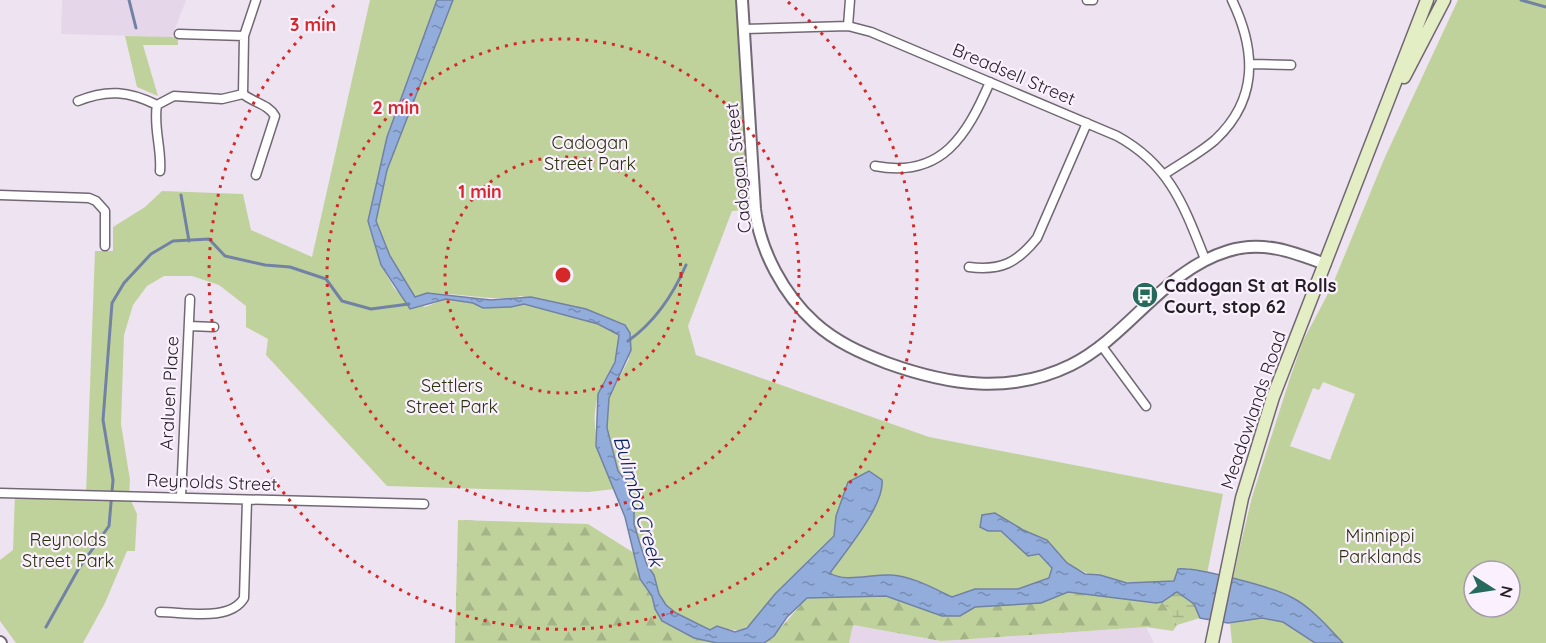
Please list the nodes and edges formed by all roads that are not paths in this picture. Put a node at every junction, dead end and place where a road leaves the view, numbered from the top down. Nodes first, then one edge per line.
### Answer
1 (256, 0) edge
2 (742, 0) edge
3 (850, 0) edge
4 (1087, 0) edge
5 (1093, 0) edge
6 (1232, 0) edge
7 (1427, 0) edge
8 (1444, 0) edge
9 (848, 26) junction
10 (743, 29) junction
11 (179, 34) dead end
12 (244, 36) junction
13 (1251, 64) junction
14 (1291, 65) dead end
15 (990, 82) junction
16 (243, 94) junction
17 (78, 101) dead end
18 (157, 105) junction
19 (1087, 123) junction
20 (1376, 129) junction
21 (875, 166) dead end
22 (160, 171) dead end
23 (1165, 174) junction
24 (256, 175) dead end
25 (0, 195) edge
26 (105, 246) dead end
27 (1205, 259) junction
28 (1325, 264) junction
29 (969, 267) dead end
30 (190, 299) dead end
31 (189, 326) junction
32 (214, 327) dead end
33 (1101, 345) junction
34 (1146, 406) dead end
35 (0, 492) edge
36 (181, 497) junction
37 (247, 500) junction
38 (424, 504) dead end
39 (160, 612) dead end
40 (1212, 643) edge

1 - 12 street
2 - 10 street, Cadogan Street
3 - 9 street
4 - 5 street
6 - 13 street
7 - 20 main road, Meadowlands Road
8 - 20 main road, Meadowlands Road
9 - 10 street, Breadsell Street
9 - 15 street, Breadsell Street
10 - 33 street, Cadogan Street
11 - 12 street
12 - 16 street
13 - 14 street
13 - 23 street
15 - 19 street, Breadsell Street
15 - 21 street
16 - 18 street
16 - 24 street
17 - 18 street
18 - 22 street
19 - 23 street, Breadsell Street
19 - 29 street
20 - 28 main road, Meadowlands Road
23 - 27 street, Breadsell Street
25 - 26 street
27 - 28 street, Cadogan Street
27 - 33 street, Cadogan Street
28 - 40 main road, Meadowlands Road
30 - 31 street, Araluen Place
31 - 32 street, Araluen Place
31 - 36 street, Araluen Place
33 - 34 street
35 - 36 street, Reynolds Street
36 - 37 street, Reynolds Street
37 - 38 street, Reynolds Street
37 - 39 street

